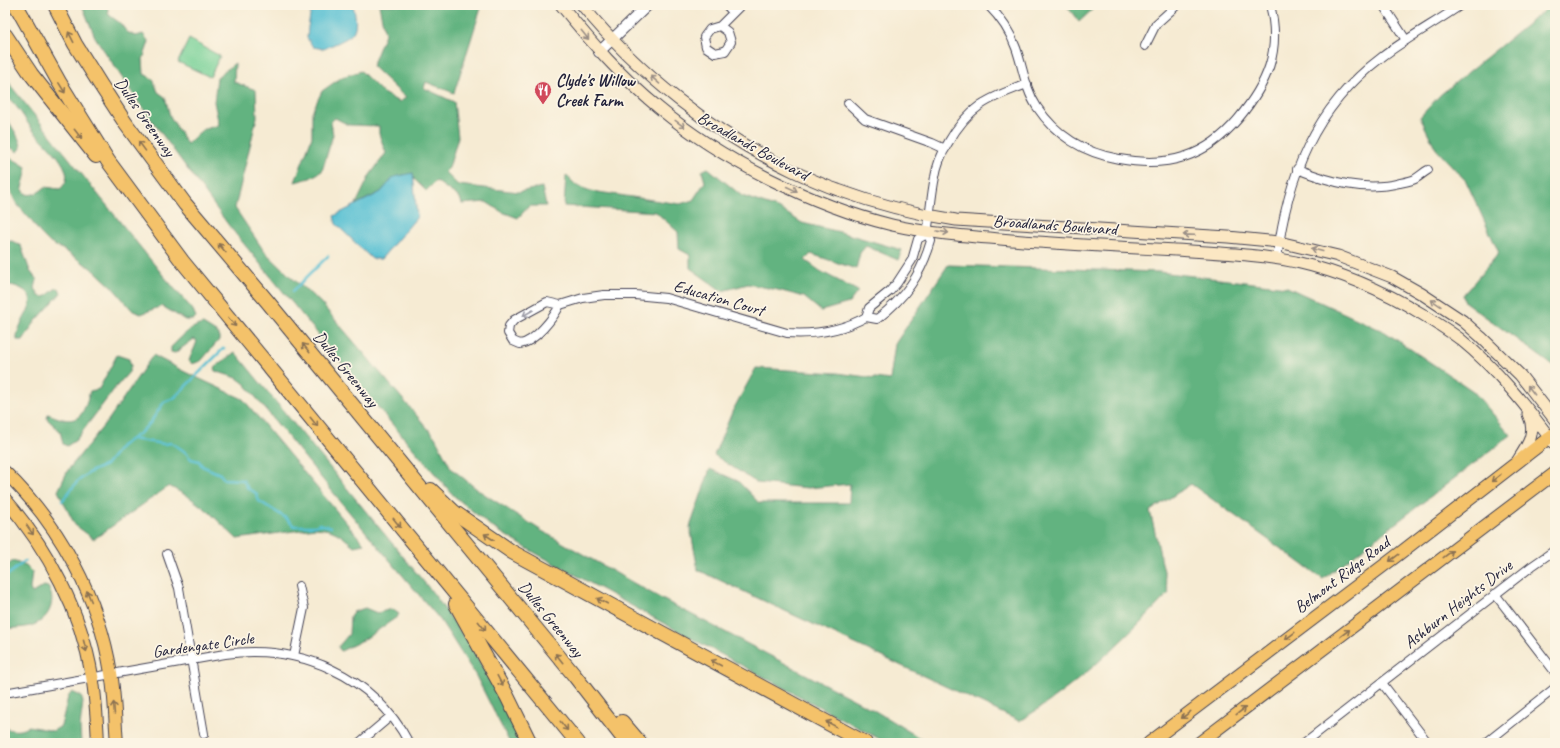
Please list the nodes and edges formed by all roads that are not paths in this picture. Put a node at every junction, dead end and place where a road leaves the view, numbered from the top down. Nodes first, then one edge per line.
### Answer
1 (16, 5) edge
2 (56, 5) edge
3 (561, 5) edge
4 (582, 5) edge
5 (648, 5) edge
6 (726, 5) edge
7 (741, 5) edge
8 (988, 5) edge
9 (1177, 5) edge
10 (1270, 5) edge
11 (1383, 5) edge
12 (1460, 5) edge
13 (733, 12) junction
14 (720, 26) dead end
15 (5, 35) edge
16 (612, 39) junction
17 (1406, 40) junction
18 (1145, 46) dead end
19 (599, 52) junction
20 (1027, 84) junction
21 (848, 103) dead end
22 (945, 149) junction
23 (1297, 169) junction
24 (1428, 170) dead end
25 (930, 216) junction
26 (927, 232) junction
27 (1279, 242) junction
28 (1277, 259) junction
29 (206, 292) junction
30 (560, 305) junction
31 (866, 317) junction
32 (330, 378) junction
33 (1525, 406) junction
34 (1555, 420) edge
35 (1553, 438) edge
36 (1515, 464) junction
37 (5, 472) edge
38 (1555, 474) edge
39 (5, 499) edge
40 (1555, 550) edge
41 (167, 554) dead end
42 (439, 574) junction
43 (299, 586) dead end
44 (1495, 594) junction
45 (294, 656) junction
46 (191, 660) junction
47 (1555, 672) edge
48 (111, 673) junction
49 (574, 675) junction
50 (92, 677) junction
51 (1382, 682) junction
52 (1555, 688) edge
53 (10, 692) dead end
54 (391, 716) junction
55 (204, 734) dead end
56 (98, 743) edge
57 (117, 743) edge
58 (359, 743) edge
59 (409, 743) edge
60 (530, 743) edge
61 (578, 743) edge
62 (627, 743) edge
63 (640, 743) edge
64 (865, 743) edge
65 (1149, 743) edge
66 (1199, 743) edge
67 (1304, 743) edge
68 (1428, 743) edge
69 (1486, 743) edge

1 -> 29 highway
32 -> 2 highway, Dulles Greenway
3 -> 19 main road, Broadlands Boulevard
4 - 16 main road, Broadlands Boulevard
5 - 16 street
6 - 13 street
7 - 13 street
8 - 20 street
9 - 18 street
10 - 20 street
11 - 17 street
12 - 17 street
13 - 14 street
15 -> 29 highway
16 - 19 street
25 -> 16 main road, Broadlands Boulevard
17 - 23 street
19 -> 26 main road, Broadlands Boulevard
20 - 22 street
21 - 22 street
22 - 25 street
23 - 24 street
23 - 27 street
25 - 26 street
27 -> 25 main road, Broadlands Boulevard
26 -> 28 main road, Broadlands Boulevard
26 - 31 street
26 - 31 street
27 - 28 street
34 -> 27 main road, Broadlands Boulevard
28 - 33 main road, Broadlands Boulevard
29 -> 42 highway
30 -> 30 street, Education Court
30 - 31 street, Education Court
49 -> 32 highway, Dulles Greenway
64 -> 32 highway
33 - 35 main road, Broadlands Boulevard
33 - 36 main road
35 - 36 main road, Belmont Ridge Road
36 -> 65 main road, Belmont Ridge Road
48 -> 37 main road
66 -> 38 main road
39 -> 50 main road
40 - 44 street, Ashburn Heights Drive
41 - 46 street
42 -> 60 highway
42 -> 61 highway
43 - 45 street
44 - 47 street
44 - 51 street, Ashburn Heights Drive
45 - 46 street, Gardengate Circle
45 - 54 street, Gardengate Circle
46 - 48 street, Gardengate Circle
46 - 55 street
48 - 50 street, Gardengate Circle
57 -> 48 main road
49 - 62 highway, Dulles Greenway
49 - 63 highway
50 - 53 street, Gardengate Circle
50 - 56 main road
51 - 67 street, Ashburn Heights Drive
51 - 68 street
52 - 69 street
54 - 58 street
54 - 59 street, Gardengate Circle

